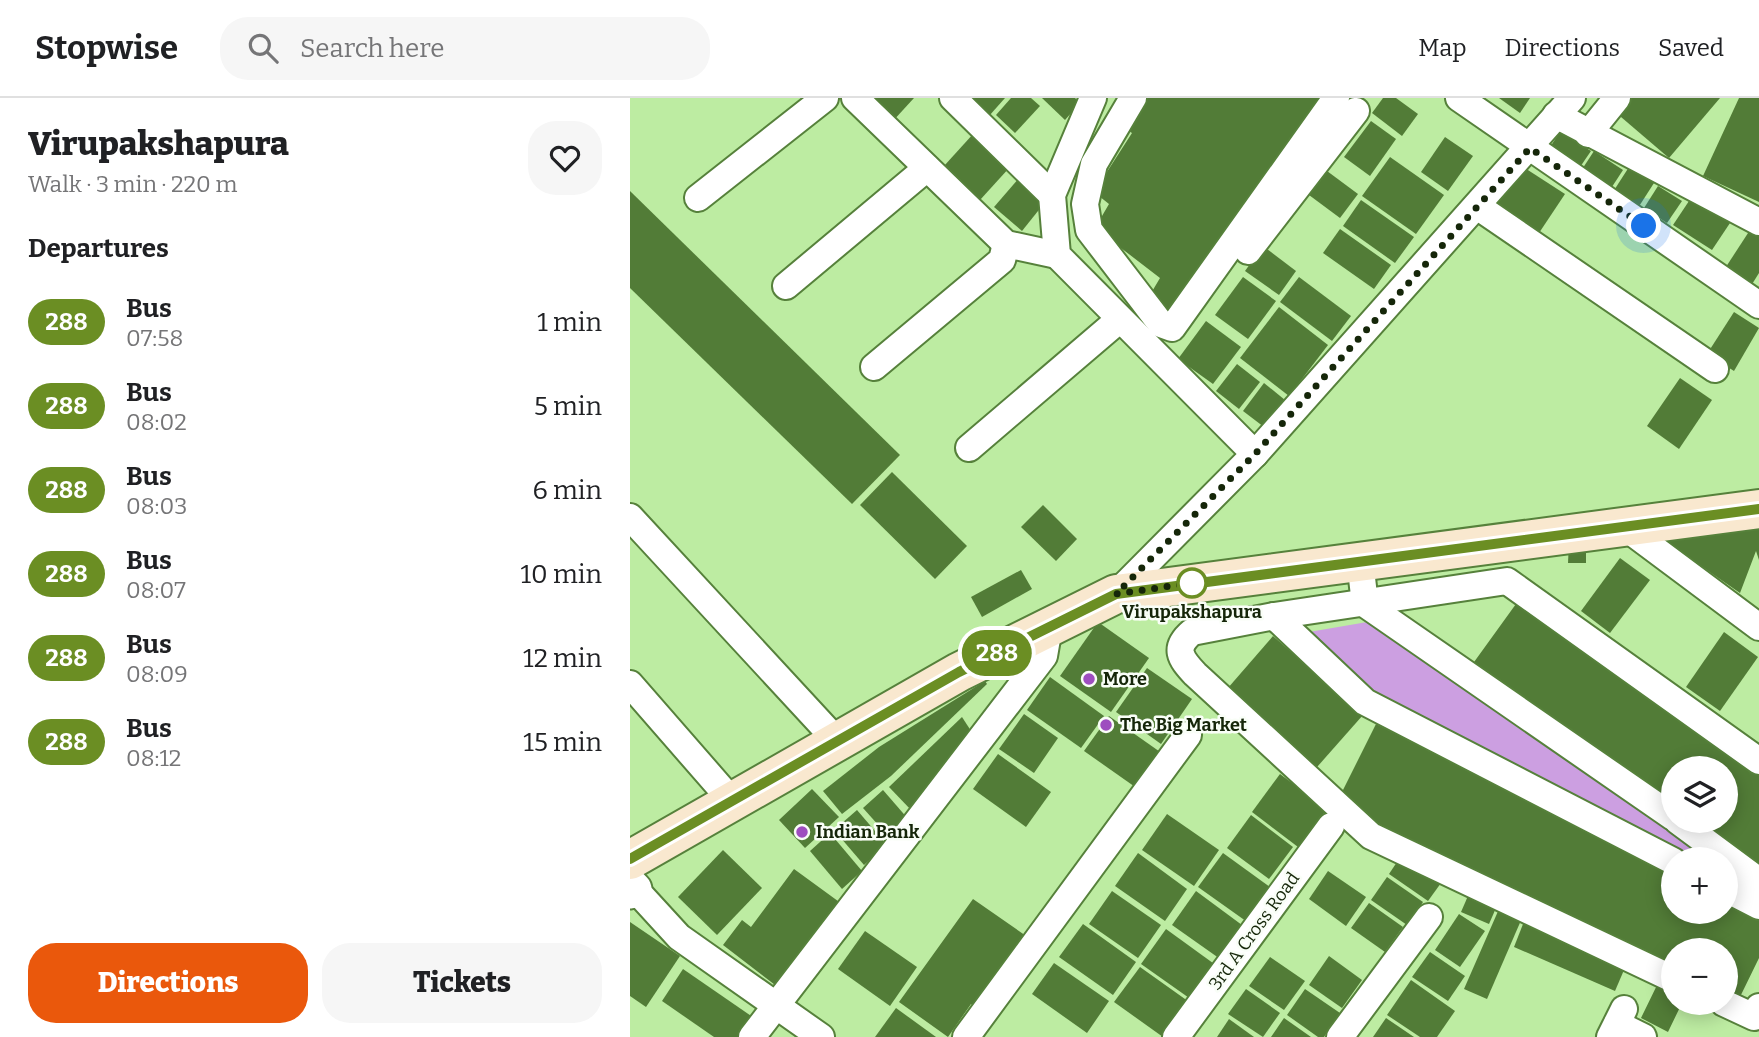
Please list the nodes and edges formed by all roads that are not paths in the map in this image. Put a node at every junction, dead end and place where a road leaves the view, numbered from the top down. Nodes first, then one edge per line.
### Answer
1 (825, 98) edge
2 (855, 98) edge
3 (953, 98) edge
4 (1093, 98) edge
5 (1133, 98) edge
6 (1459, 98) edge
7 (1617, 98) edge
8 (1346, 105) edge
9 (1564, 107) edge
10 (1588, 134) junction
11 (1530, 148) junction
12 (927, 168) junction
13 (1052, 195) junction
14 (698, 198) dead end
15 (1477, 206) junction
16 (1759, 222) edge
17 (1090, 231) junction
18 (1006, 244) junction
19 (1057, 249) junction
20 (786, 286) dead end
21 (1759, 305) edge
22 (1120, 318) junction
23 (1163, 362) junction
24 (874, 367) dead end
25 (1715, 369) dead end
26 (970, 448) dead end
27 (1255, 454) junction
28 (1759, 509) edge
29 (630, 517) edge
30 (1625, 527) junction
31 (1355, 562) junction
32 (1116, 594) junction
33 (1361, 604) junction
34 (1274, 616) junction
35 (1759, 626) edge
36 (1049, 627) junction
37 (630, 684) edge
38 (1188, 735) dead end
39 (837, 741) junction
40 (1759, 761) edge
41 (732, 801) junction
42 (1661, 809) edge
43 (1331, 826) dead end
44 (1694, 833) edge
45 (1661, 856) edge
46 (631, 881) edge
47 (1759, 881) edge
48 (1738, 895) edge
49 (1759, 906) edge
50 (1429, 917) dead end
51 (1661, 973) edge
52 (776, 1005) junction
53 (1759, 1007) edge
54 (1738, 1010) edge
55 (1617, 1024) edge
56 (752, 1037) edge
57 (821, 1037) edge
58 (966, 1037) edge
59 (1176, 1037) edge
60 (1340, 1037) edge
61 (1643, 1037) edge

1 - 14 street
2 - 12 street
3 - 13 street
4 - 13 street
5 - 17 street
6 - 11 street
7 - 10 street
8 - 17 street
8 - 23 street
9 - 10 street
9 - 11 street
10 - 16 street
11 - 15 street
11 - 21 street
12 - 18 street
12 - 20 street
13 - 19 street
15 - 25 street
15 - 27 street
17 - 19 street
18 - 19 street
18 - 24 street
19 - 22 street
22 - 23 street
22 - 26 street
23 - 27 street
27 - 32 street
28 - 30 main road
29 - 39 street
30 - 31 main road
30 - 35 street
31 - 32 main road
31 - 33 street
32 - 36 main road
33 - 34 street
33 - 40 street
33 - 42 street
34 - 45 street
34 - 51 street
36 - 39 main road
36 - 52 street
37 - 41 street
38 - 58 street
39 - 41 main road
41 - 46 main road
43 - 59 street, 3rd A Cross Road
44 - 47 street
46 - 52 street
48 - 49 street
50 - 60 street
52 - 56 street
52 - 57 street
53 - 54 street
55 - 61 street

